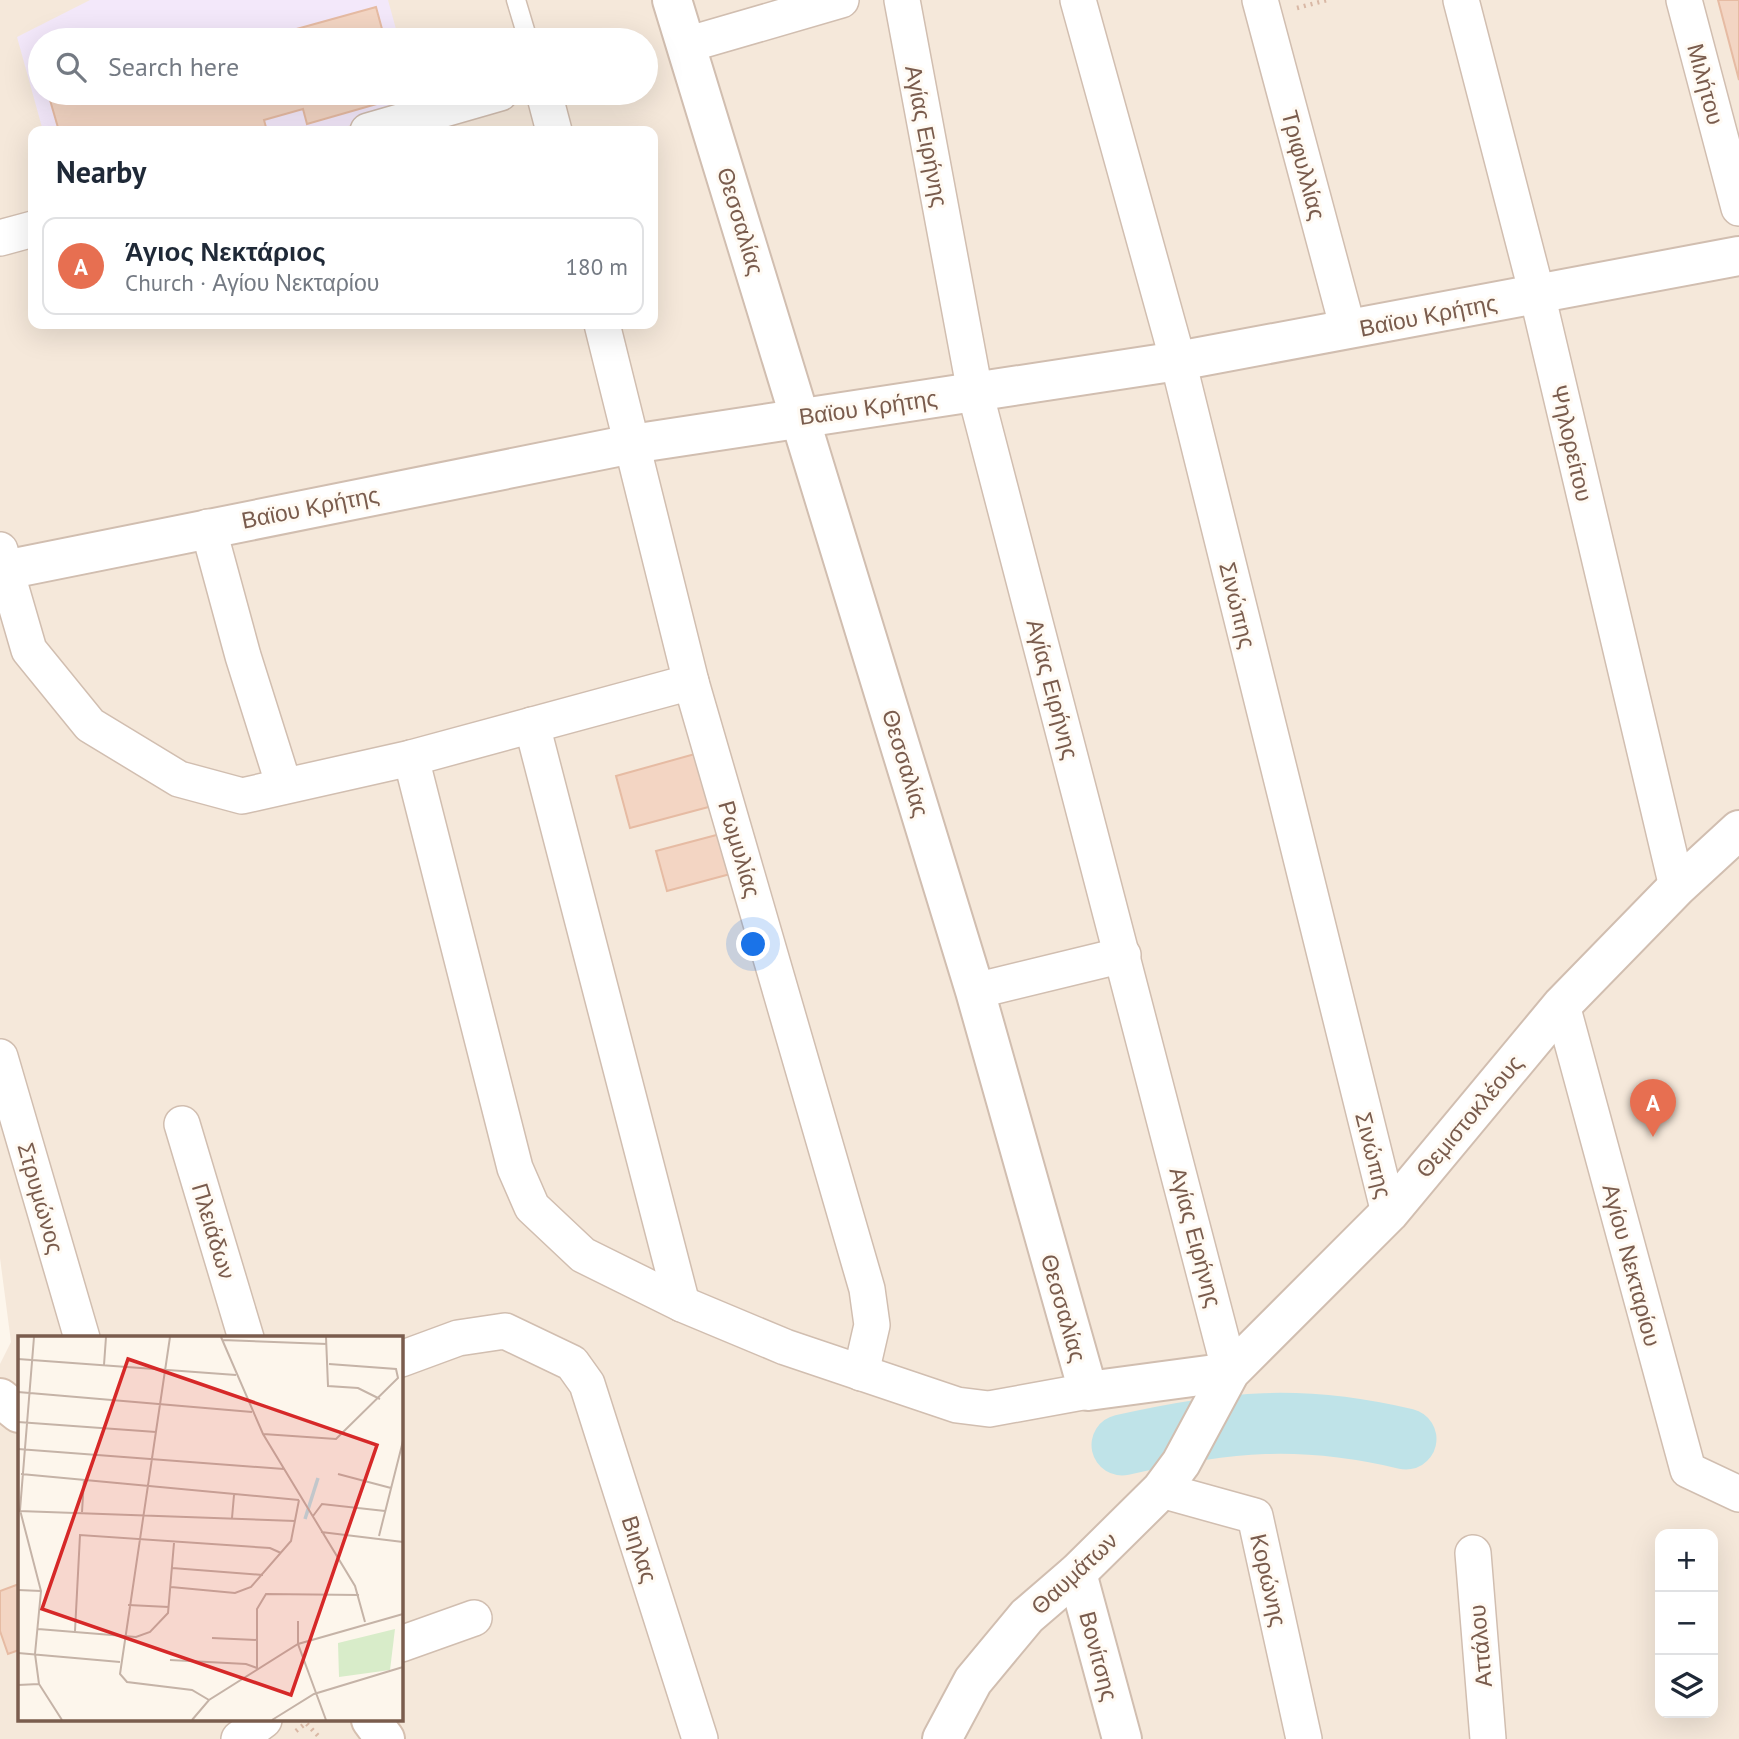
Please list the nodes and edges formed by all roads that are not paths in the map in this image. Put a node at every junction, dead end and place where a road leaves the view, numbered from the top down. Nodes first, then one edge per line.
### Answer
1 (516, 0) edge
2 (672, 0) edge
3 (841, 0) edge
4 (902, 0) edge
5 (1078, 0) edge
6 (1260, 0) edge
7 (1461, 0) edge
8 (1684, 0) edge
9 (524, 28) edge
10 (686, 45) junction
11 (458, 105) edge
12 (547, 105) edge
13 (385, 126) edge
14 (553, 126) edge
15 (1739, 208) edge
16 (28, 230) edge
17 (0, 238) edge
18 (1739, 256) edge
19 (1537, 294) junction
20 (603, 329) edge
21 (1348, 329) junction
22 (1178, 361) junction
23 (975, 392) junction
24 (802, 417) junction
25 (632, 444) junction
26 (208, 527) junction
27 (2, 564) edge
28 (691, 681) junction
29 (532, 724) junction
30 (411, 758) junction
31 (284, 786) junction
32 (1739, 830) edge
33 (1677, 887) junction
34 (1122, 955) junction
35 (975, 991) junction
36 (1562, 1005) junction
37 (0, 1057) edge
38 (182, 1124) dead end
39 (1389, 1213) junction
40 (682, 1304) junction
41 (81, 1336) edge
42 (245, 1336) edge
43 (402, 1359) edge
44 (1230, 1371) junction
45 (861, 1373) junction
46 (1088, 1391) junction
47 (0, 1398) edge
48 (1210, 1410) joint
49 (18, 1412) edge
50 (1171, 1476) junction
51 (1739, 1494) edge
52 (1473, 1553) dead end
53 (1077, 1573) junction
54 (474, 1618) dead end
55 (402, 1644) edge
56 (261, 1722) edge
57 (373, 1722) edge
58 (239, 1739) edge
59 (386, 1739) edge
60 (700, 1739) edge
61 (942, 1739) edge
62 (1122, 1739) edge
63 (1304, 1739) edge
64 (1488, 1739) edge

1 - 9 lane
2 - 10 street, Θεσσαλίας
3 - 10 street
4 - 23 street, Αγίας Ειρήνης
5 - 22 street, Σινώπης
6 - 21 street, Τριφυλλίας
7 - 19 street, Ψηλορείτου
8 - 15 street, Μιλήτου
10 - 24 street, Θεσσαλίας
11 - 13 street
12 - 14 street
16 - 17 street
18 - 19 street, Βαϊου Κρήτης
19 - 21 street, Βαϊου Κρήτης
19 - 33 street, Ψηλορείτου
20 - 25 street, Ρωμυλίας
21 - 22 street, Βαϊου Κρήτης
22 - 23 street, Βαϊου Κρήτης
22 - 39 street, Σινώπης
23 - 24 street, Βαϊου Κρήτης
23 - 34 street, Αγίας Ειρήνης
24 - 25 street, Βαϊου Κρήτης
24 - 35 street, Θεσσαλίας
25 - 26 street, Βαϊου Κρήτης
25 - 28 street, Ρωμυλίας
26 - 27 street, Βαϊου Κρήτης
26 - 31 street
27 - 31 street
28 - 29 street
28 - 45 street, Ρωμυλίας
29 - 30 street
29 - 40 street
30 - 31 street
30 - 40 street
32 - 33 street, Θεμιστοκλέους
33 - 36 street, Θεμιστοκλέους
34 - 35 street
34 - 44 street, Αγίας Ειρήνης
35 - 46 street, Θεσσαλίας
36 - 39 street, Θεμιστοκλέους
36 - 51 street, Αγίου Νεκταρίου
37 - 41 street, Στρυμώνος
38 - 42 street, Πλειάδων
39 - 44 street, Θεμιστοκλέους
40 - 45 street
43 - 60 street, Βιηλας
44 - 46 street, Θεσσαλίας
44 - 48 street, Θεμιστοκλέους
45 - 46 street
47 - 49 street
48 - 50 street, Θαυμάτων
50 - 53 street, Θαυμάτων
50 - 63 street, Κορώνης
52 - 64 street, Αττάλου
53 - 61 street, Θαυμάτων
53 - 62 street, Βονίτσης
54 - 55 street
56 - 58 street
57 - 59 street

